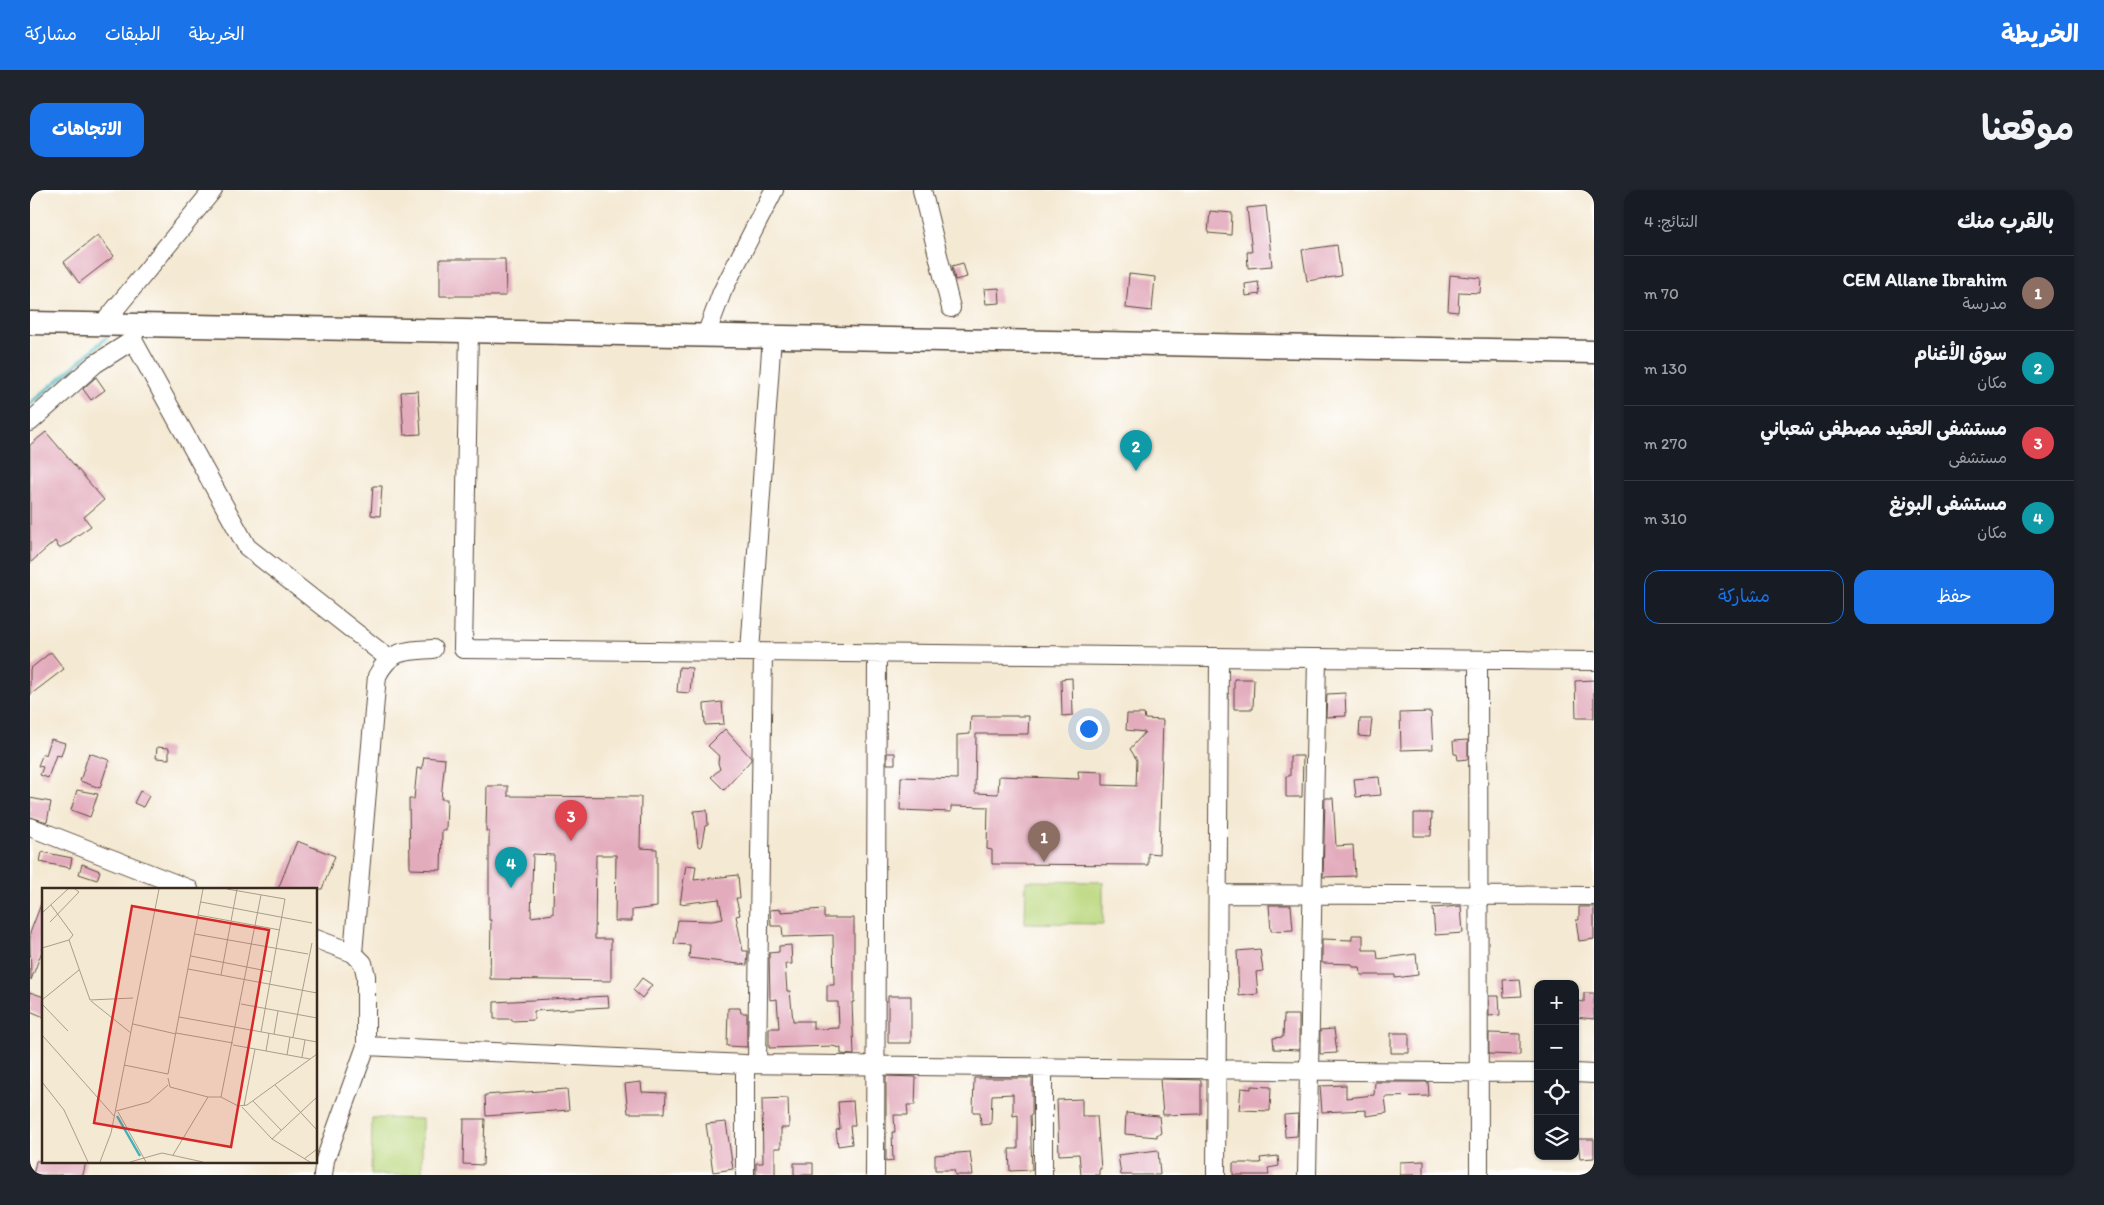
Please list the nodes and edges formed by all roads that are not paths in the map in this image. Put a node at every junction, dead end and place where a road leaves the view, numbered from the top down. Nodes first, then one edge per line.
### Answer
1 (212, 190) edge
2 (774, 190) edge
3 (922, 190) edge
4 (951, 308) dead end
5 (30, 323) edge
6 (102, 325) junction
7 (469, 331) junction
8 (134, 332) junction
9 (706, 335) junction
10 (772, 336) junction
11 (1594, 352) edge
12 (30, 422) edge
13 (433, 648) dead end
14 (756, 652) junction
15 (878, 653) junction
16 (1219, 657) junction
17 (388, 658) junction
18 (1317, 658) junction
19 (1478, 660) junction
20 (1594, 661) edge
21 (30, 827) edge
22 (185, 888) edge
23 (1218, 894) junction
24 (1313, 894) junction
25 (1478, 895) junction
26 (1594, 896) edge
27 (318, 939) edge
28 (354, 953) junction
29 (366, 1046) junction
30 (751, 1064) junction
31 (876, 1065) junction
32 (1043, 1067) junction
33 (1216, 1069) junction
34 (1309, 1070) junction
35 (1479, 1072) junction
36 (1534, 1073) edge
37 (1579, 1074) edge
38 (1594, 1074) edge
39 (323, 1175) edge
40 (745, 1175) edge
41 (875, 1175) edge
42 (1043, 1175) edge
43 (1216, 1175) edge
44 (1307, 1175) edge
45 (1479, 1175) edge

1 - 6 street
2 - 9 street
3 - 4 street
5 - 6 main road
6 - 8 main road
7 - 8 main road
7 - 9 main road
7 - 14 street
8 - 12 street
8 - 17 street
9 - 10 main road
10 - 11 main road
10 - 14 street
13 - 17 street
14 - 15 street
14 - 30 street
15 - 16 street
15 - 31 street
16 - 18 street
16 - 23 street
17 - 28 street
18 - 19 street
18 - 24 street
19 - 20 street
19 - 25 street
21 - 22 street
23 - 24 street
23 - 33 street
24 - 25 street
24 - 34 street
25 - 26 street
25 - 35 street
27 - 28 street
28 - 29 street
29 - 30 street
29 - 39 street
30 - 31 street
30 - 40 street
31 - 32 street
31 - 41 street
32 - 33 street
32 - 42 street
33 - 34 street
33 - 43 street
34 - 35 street
34 - 44 street
35 - 36 street
35 - 45 street
37 - 38 street

